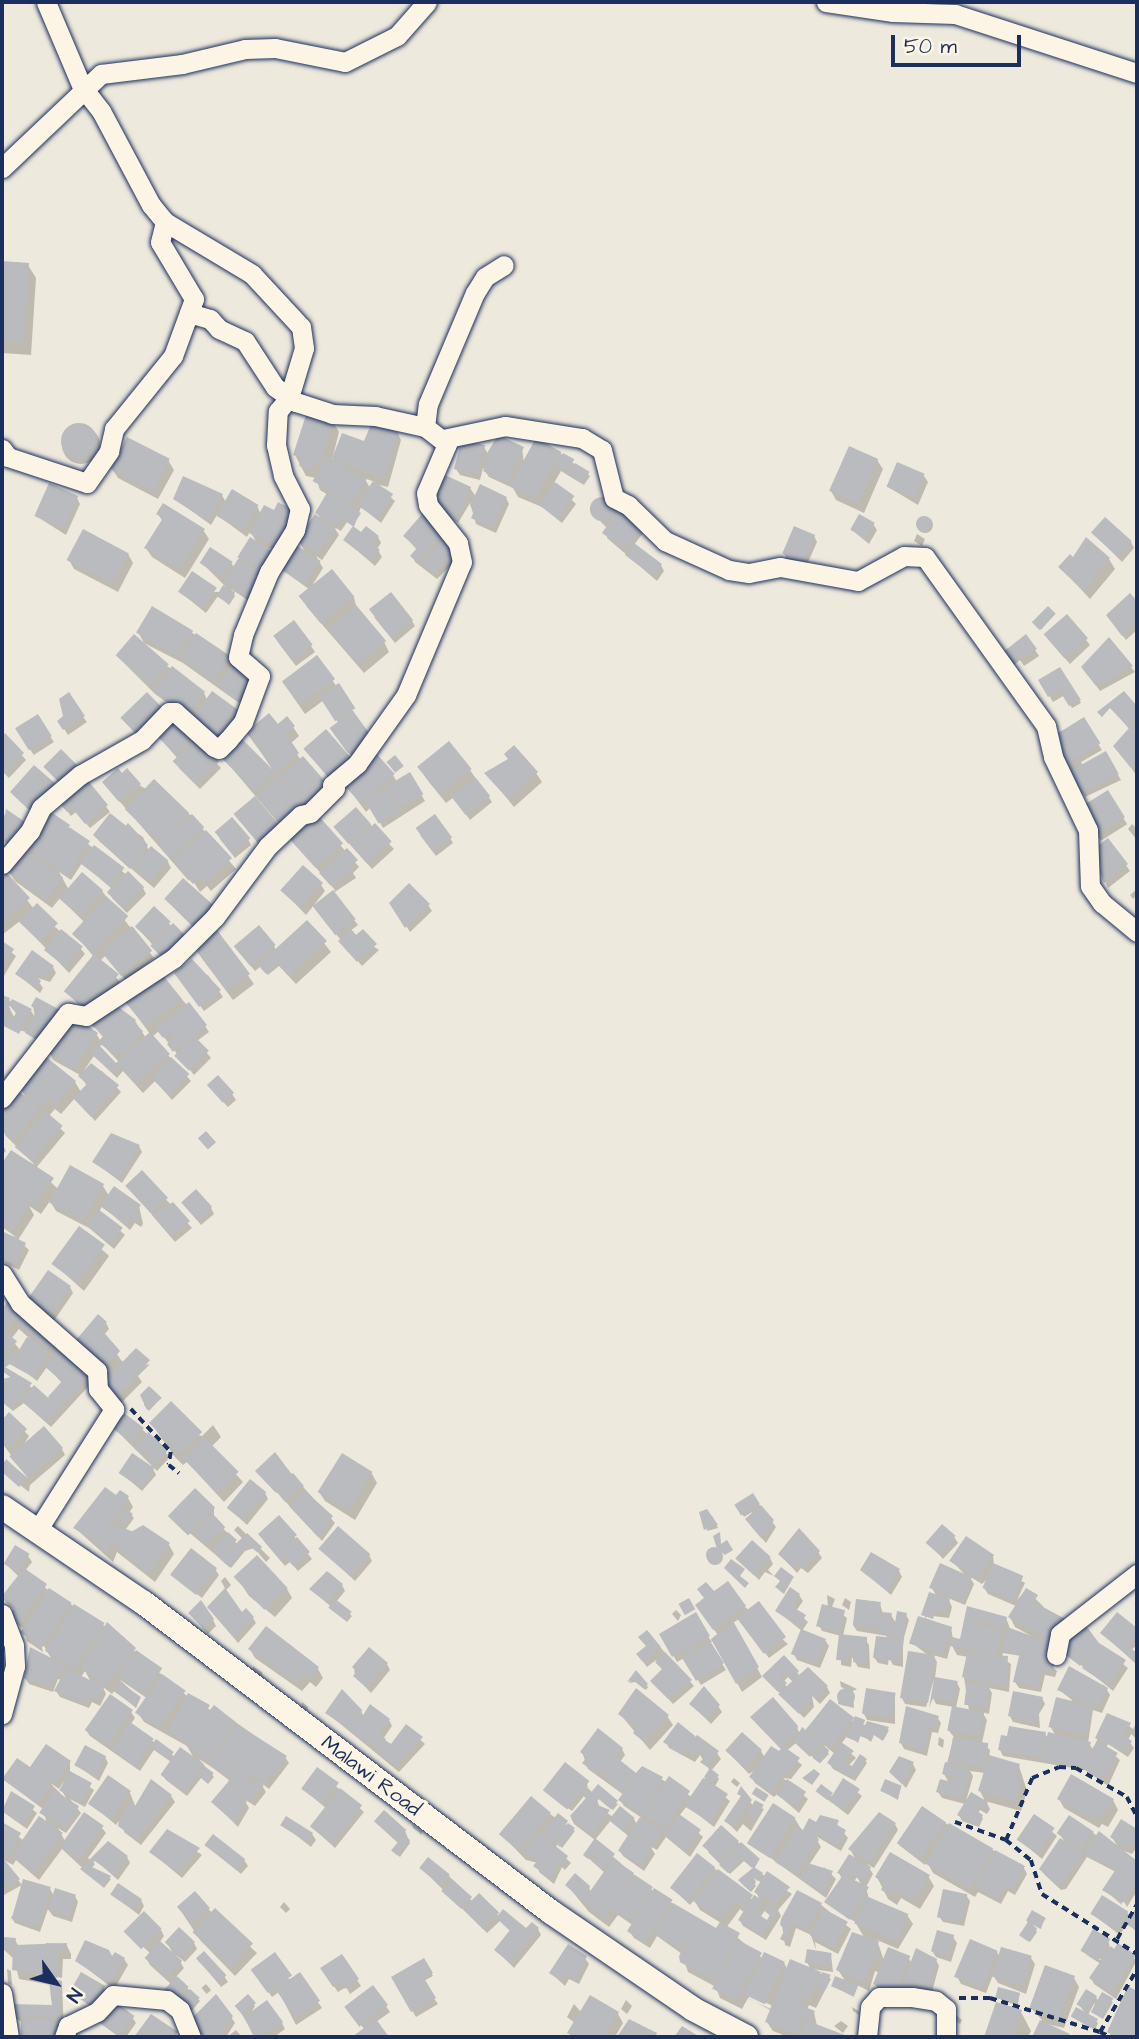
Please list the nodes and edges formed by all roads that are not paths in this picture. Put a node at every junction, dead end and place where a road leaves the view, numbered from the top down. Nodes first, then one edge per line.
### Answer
1 (46, 2) edge
2 (427, 2) edge
3 (826, 2) edge
4 (1137, 73) edge
5 (87, 92) junction
6 (2, 168) edge
7 (165, 222) junction
8 (504, 265) dead end
9 (189, 313) junction
10 (289, 398) junction
11 (425, 428) junction
12 (443, 439) junction
13 (2, 449) edge
14 (2, 864) edge
15 (1137, 932) edge
16 (2, 1098) edge
17 (2, 1274) edge
18 (2, 1507) edge
19 (37, 1531) junction
20 (1137, 1574) edge
21 (2, 1614) edge
22 (1056, 1655) dead end
23 (2, 1714) edge
24 (2, 1993) edge
25 (9, 2037) edge
26 (64, 2037) edge
27 (191, 2037) edge
28 (746, 2037) edge
29 (867, 2037) edge
30 (946, 2037) edge

1 - 5 street
2 - 5 street
3 - 4 street
5 - 6 street
5 - 7 street
7 - 9 street
7 - 10 street
8 - 11 street
9 - 10 street
9 - 13 street
10 - 11 street
10 - 14 street
11 - 12 street
12 - 15 street
12 - 16 street
17 - 19 street
18 - 19 main road, Malawi Road
19 - 28 main road, Malawi Road
20 - 22 street
21 - 23 street
24 - 25 street
26 - 27 street
29 - 30 street

